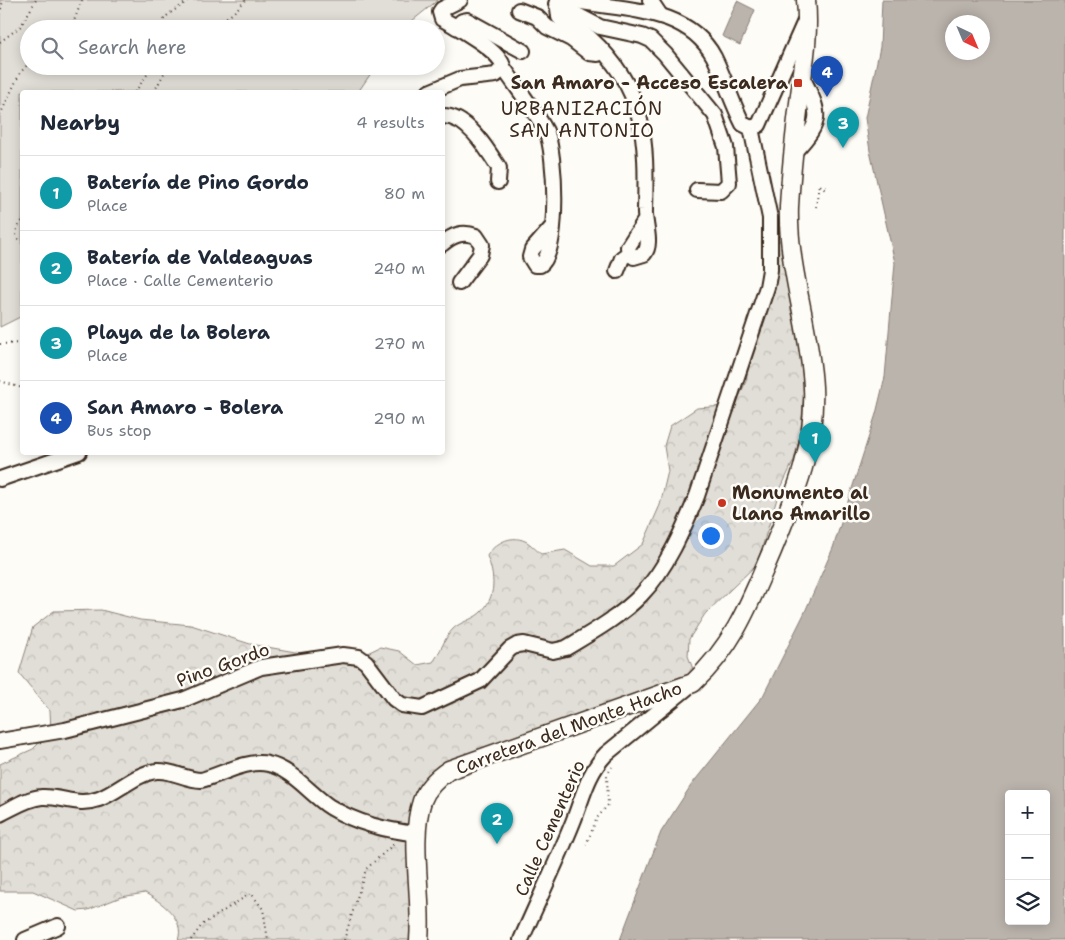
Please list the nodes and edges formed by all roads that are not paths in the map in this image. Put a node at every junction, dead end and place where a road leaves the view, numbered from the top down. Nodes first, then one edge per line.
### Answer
1 (460, 0) edge
2 (577, 1) edge
3 (557, 2) edge
4 (649, 7) edge
5 (807, 8) edge
6 (519, 10) dead end
7 (444, 20) edge
8 (445, 21) edge
9 (456, 27) junction
10 (523, 51) dead end
11 (602, 51) junction
12 (503, 67) junction
13 (434, 90) edge
14 (445, 116) edge
15 (751, 128) junction
16 (498, 182) dead end
17 (697, 190) dead end
18 (553, 226) dead end
19 (445, 242) edge
20 (617, 271) dead end
21 (459, 283) dead end
22 (69, 455) edge
23 (2, 474) edge
24 (693, 682) junction
25 (0, 741) edge
26 (0, 814) edge
27 (412, 834) junction
28 (58, 926) dead end
29 (25, 940) edge
30 (418, 940) edge
31 (521, 940) edge

1 - 7 street
2 - 4 street
3 - 11 street
3 - 17 street
4 - 15 street
5 - 15 street
5 - 24 main road, Carretera del Monte Hacho
6 - 11 street
8 - 9 street
9 - 10 street
9 - 12 street
11 - 20 street
12 - 13 street
12 - 18 street
14 - 16 street
15 - 25 street, Pino Gordo
19 - 21 street
22 - 23 street
24 - 27 main road, Carretera del Monte Hacho
24 - 31 street, Calle Cementerio
26 - 27 street
27 - 30 main road, Carretera del Monte Hacho
28 - 29 street

